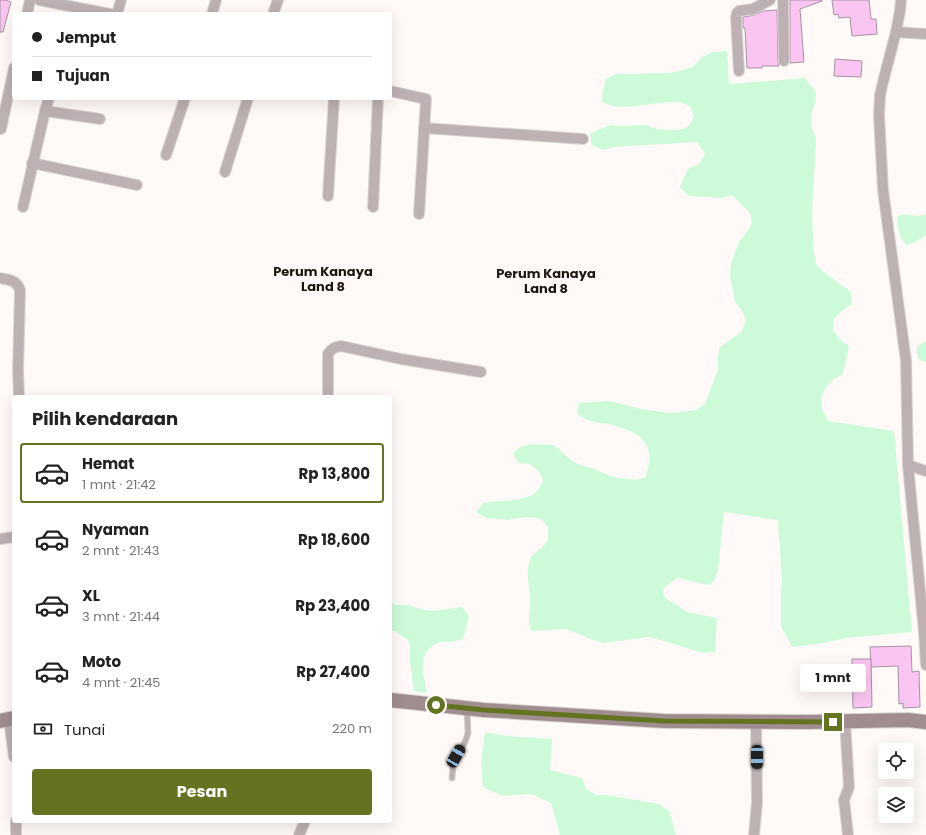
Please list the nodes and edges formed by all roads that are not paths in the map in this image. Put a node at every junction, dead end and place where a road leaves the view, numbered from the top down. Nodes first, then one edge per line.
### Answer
1 (30, 0) edge
2 (40, 0) edge
3 (121, 0) edge
4 (216, 0) edge
5 (278, 0) edge
6 (783, 0) edge
7 (901, 0) edge
8 (767, 1) edge
9 (27, 12) edge
10 (100, 12) edge
11 (118, 12) edge
12 (213, 12) edge
13 (274, 12) edge
14 (896, 32) junction
15 (926, 34) edge
16 (784, 61) dead end
17 (739, 71) dead end
18 (12, 77) edge
19 (392, 91) edge
20 (48, 100) edge
21 (183, 100) edge
22 (247, 100) edge
23 (334, 100) edge
24 (378, 100) edge
25 (44, 111) junction
26 (100, 119) dead end
27 (0, 128) edge
28 (424, 128) junction
29 (583, 139) dead end
30 (166, 155) dead end
31 (32, 163) junction
32 (225, 172) dead end
33 (136, 185) dead end
34 (328, 196) dead end
35 (23, 207) dead end
36 (372, 207) dead end
37 (419, 214) dead end
38 (0, 278) edge
39 (481, 372) dead end
40 (19, 395) edge
41 (328, 395) edge
42 (908, 465) junction
43 (926, 471) edge
44 (12, 537) edge
45 (0, 538) edge
46 (926, 665) edge
47 (392, 700) edge
48 (467, 708) junction
49 (8, 719) edge
50 (756, 722) junction
51 (846, 722) junction
52 (926, 722) edge
53 (12, 744) edge
54 (452, 778) dead end
55 (16, 823) edge
56 (304, 823) edge
57 (16, 835) edge
58 (299, 835) edge
59 (754, 835) edge
60 (848, 835) edge

1 - 9 street
2 - 10 street
3 - 11 street
4 - 12 street
5 - 13 street
6 - 16 street
7 - 14 street
8 - 17 street
14 - 15 street
14 - 42 street
18 - 27 street
19 - 28 street
20 - 25 street
21 - 30 street
22 - 32 street
23 - 34 street
24 - 36 street
25 - 26 street
25 - 31 street
28 - 29 street
28 - 37 street
31 - 33 street
31 - 35 street
38 - 40 street
39 - 41 street
42 - 43 street
42 - 46 street
44 - 45 street
47 - 48 main road
48 - 50 main road
48 - 54 lane
49 - 53 street
50 - 51 main road
50 - 59 street
51 - 52 main road
51 - 60 street
55 - 57 street
56 - 58 street

